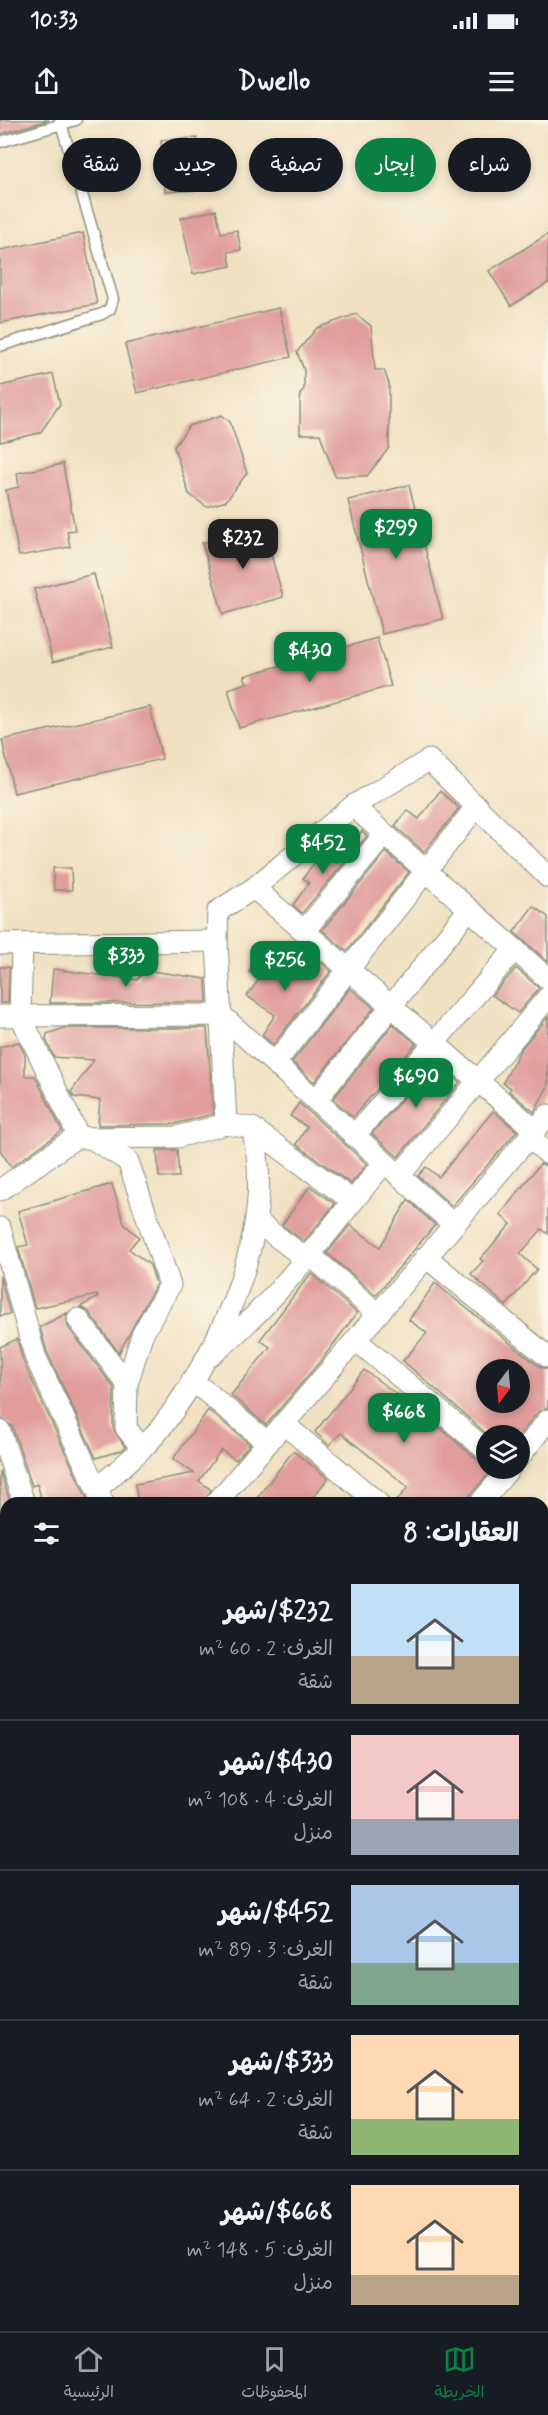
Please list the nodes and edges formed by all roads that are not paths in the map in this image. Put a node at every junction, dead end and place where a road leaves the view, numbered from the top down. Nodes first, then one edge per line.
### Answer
1 (76, 120) edge
2 (60, 122) edge
3 (0, 142) edge
4 (0, 346) edge
5 (353, 806) junction
6 (477, 806) junction
7 (385, 834) junction
8 (426, 871) junction
9 (548, 877) edge
10 (254, 888) junction
11 (470, 909) junction
12 (304, 931) junction
13 (216, 941) junction
14 (0, 944) edge
15 (22, 945) junction
16 (515, 949) junction
17 (349, 969) junction
18 (548, 979) edge
19 (548, 997) edge
20 (392, 1006) junction
21 (221, 1015) junction
22 (10, 1016) edge
23 (434, 1043) junction
24 (275, 1063) junction
25 (478, 1081) junction
26 (316, 1100) junction
27 (226, 1124) junction
28 (537, 1127) edge
29 (252, 1128) junction
30 (354, 1136) junction
31 (91, 1138) junction
32 (548, 1154) edge
33 (391, 1170) junction
34 (0, 1190) edge
35 (353, 1201) junction
36 (256, 1221) junction
37 (454, 1225) junction
38 (0, 1228) edge
39 (307, 1256) junction
40 (426, 1257) junction
41 (378, 1314) junction
42 (78, 1320) dead end
43 (356, 1340) junction
44 (548, 1357) edge
45 (206, 1359) junction
46 (192, 1380) junction
47 (127, 1384) junction
48 (548, 1420) edge
49 (284, 1424) junction
50 (0, 1431) edge
51 (476, 1442) edge
52 (530, 1442) edge
53 (268, 1443) junction
54 (141, 1447) junction
55 (500, 1479) edge
56 (100, 1496) edge
57 (22, 1497) edge
58 (221, 1497) edge
59 (371, 1497) edge
60 (485, 1497) edge

1 - 2 lane
2 - 3 lane
2 - 4 lane
5 - 6 street
5 - 7 street
5 - 10 street
6 - 8 street
6 - 9 street
7 - 8 street
7 - 12 street
8 - 11 street
8 - 17 street
10 - 12 street
10 - 13 street
11 - 16 street
11 - 20 street
12 - 17 street
13 - 15 street
13 - 21 street
14 - 15 street
15 - 22 street
16 - 18 street
16 - 23 street
17 - 20 street
17 - 24 street
19 - 25 street
20 - 23 street
20 - 26 street
21 - 22 street
21 - 24 street
21 - 27 street
22 - 31 street
23 - 25 street
23 - 30 street
24 - 26 street
25 - 28 street
25 - 33 street
26 - 30 street
27 - 29 street
27 - 31 street
28 - 32 street
28 - 37 street
29 - 35 street
29 - 36 street
30 - 33 street
31 - 34 street
31 - 47 street
33 - 35 street
33 - 37 street
35 - 39 street
36 - 39 street
36 - 45 street
37 - 40 street
38 - 56 street
39 - 41 street
39 - 45 street
40 - 41 street
40 - 44 street
41 - 43 street
42 - 47 street
43 - 49 street
43 - 51 street
45 - 46 street
46 - 53 street
46 - 54 street
47 - 54 street
48 - 52 street
49 - 53 street
49 - 59 street
50 - 57 street
53 - 58 street
54 - 56 street
55 - 60 street

